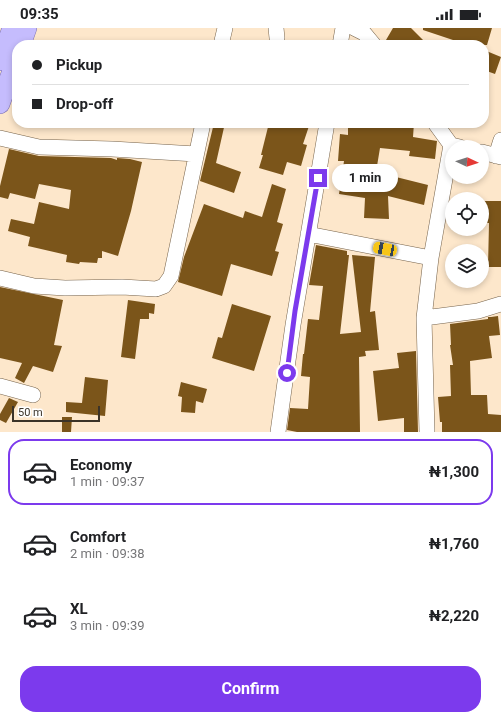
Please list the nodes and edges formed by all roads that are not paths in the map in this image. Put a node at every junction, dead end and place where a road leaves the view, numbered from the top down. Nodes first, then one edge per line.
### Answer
1 (12, 28) edge
2 (27, 28) edge
3 (225, 28) edge
4 (343, 28) edge
5 (362, 30) edge
6 (23, 40) edge
7 (222, 40) edge
8 (341, 40) edge
9 (370, 40) edge
10 (0, 61) edge
11 (12, 71) edge
12 (0, 104) edge
13 (202, 128) edge
14 (326, 128) edge
15 (439, 128) edge
16 (0, 138) edge
17 (450, 140) edge
18 (501, 140) edge
19 (196, 154) junction
20 (493, 155) edge
21 (447, 184) edge
22 (308, 234) junction
23 (431, 258) junction
24 (0, 278) edge
25 (501, 304) edge
26 (424, 318) junction
27 (0, 386) edge
28 (33, 395) dead end
29 (278, 432) edge
30 (426, 432) edge

1 - 10 main road
2 - 6 main road
3 - 7 street
4 - 8 street
5 - 9 street
11 - 12 main road
13 - 19 street
14 - 22 street
15 - 17 street
16 - 19 street
18 - 20 street
19 - 24 street
21 - 23 street
22 - 23 street
22 - 29 street
23 - 26 street
25 - 26 street
26 - 30 street
27 - 28 street

